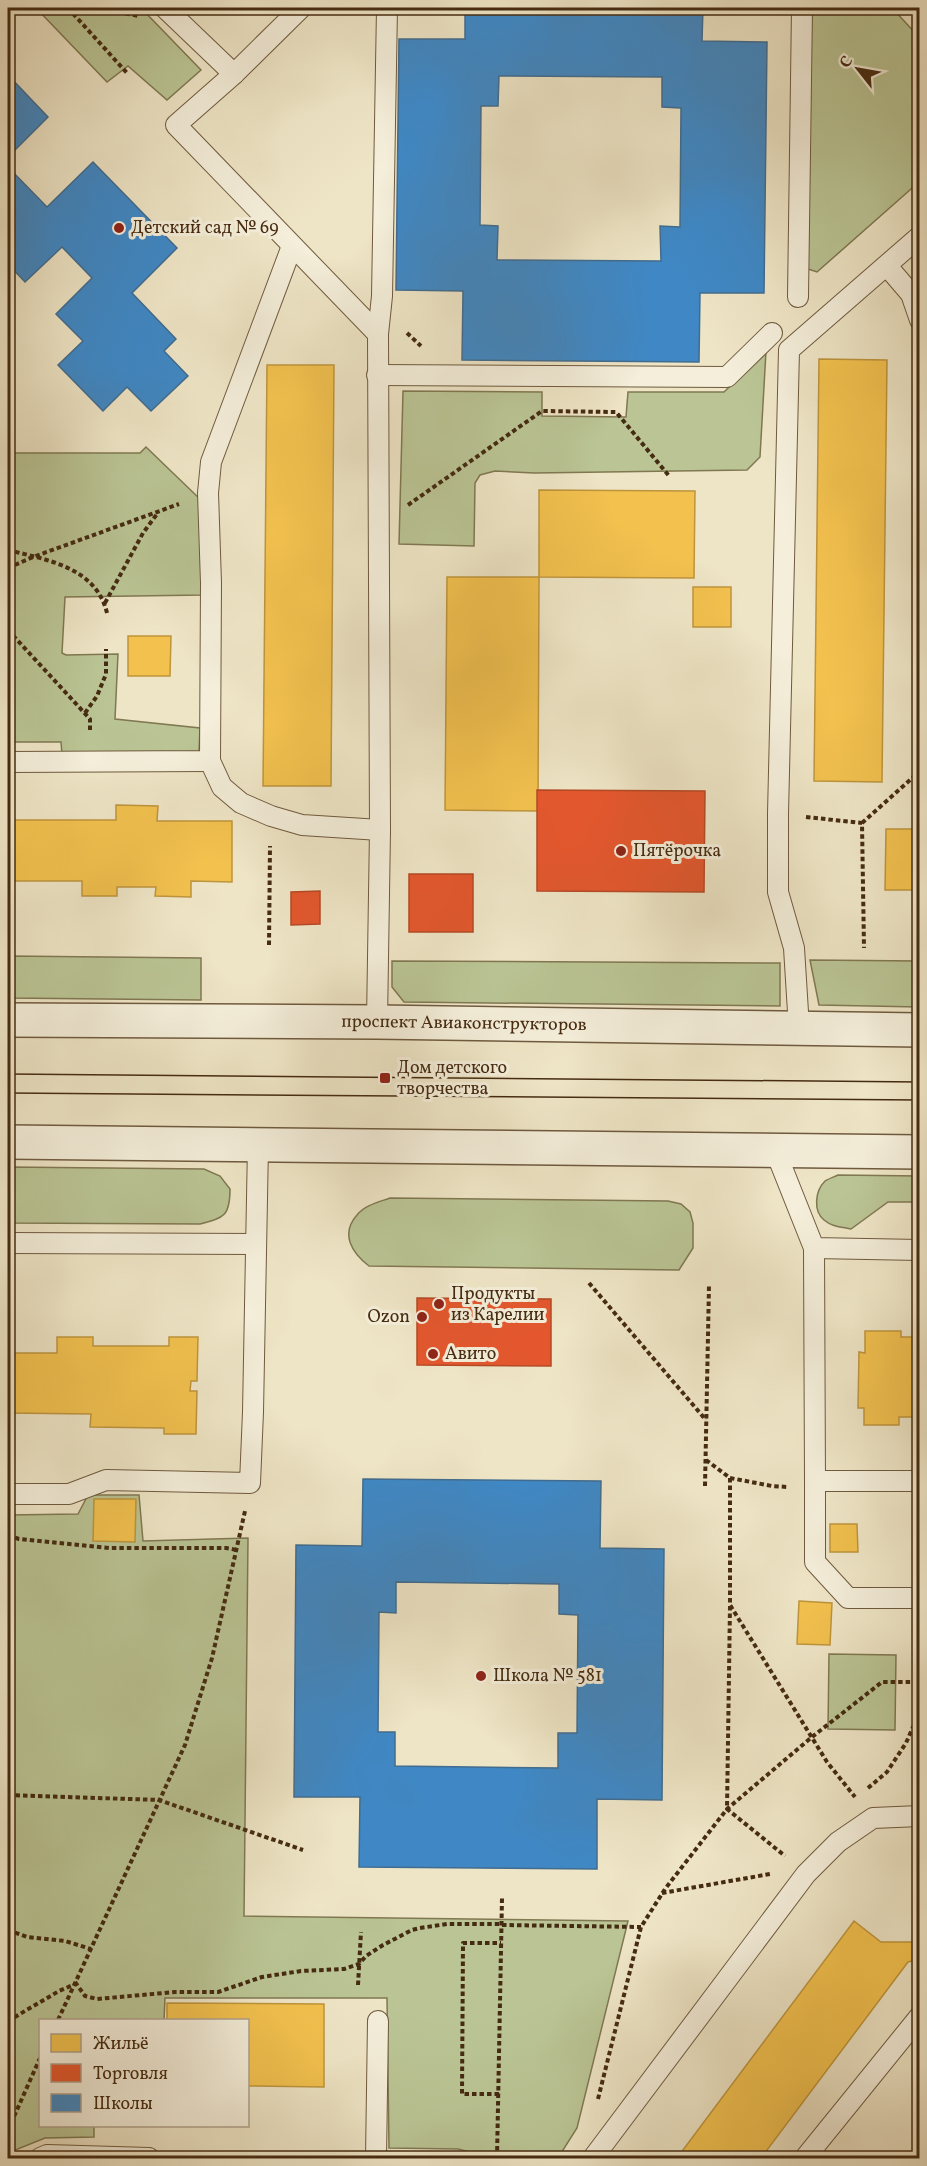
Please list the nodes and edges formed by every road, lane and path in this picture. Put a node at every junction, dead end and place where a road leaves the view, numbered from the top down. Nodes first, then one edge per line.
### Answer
1 (68, 8) edge
2 (165, 8) edge
3 (301, 8) edge
4 (387, 8) edge
5 (802, 8) edge
6 (127, 73) dead end
7 (234, 74) junction
8 (920, 236) edge
9 (292, 246) junction
10 (887, 266) junction
11 (798, 297) dead end
12 (380, 309) junction
13 (920, 320) edge
14 (772, 333) dead end
15 (378, 334) junction
16 (377, 375) junction
17 (456, 376) junction
18 (670, 477) dead end
19 (193, 479) dead end
20 (208, 493) junction
21 (158, 513) junction
22 (378, 526) junction
23 (8, 550) edge
24 (33, 557) junction
25 (8, 568) edge
26 (104, 603) junction
27 (107, 613) dead end
28 (8, 630) edge
29 (106, 649) dead end
30 (85, 713) junction
31 (210, 761) junction
32 (8, 762) edge
33 (89, 762) junction
34 (920, 771) edge
35 (778, 814) junction
36 (271, 816) junction
37 (862, 823) junction
38 (380, 830) junction
39 (269, 945) dead end
40 (864, 948) dead end
41 (8, 1020) edge
42 (377, 1022) junction
43 (799, 1028) junction
44 (920, 1030) edge
45 (8, 1142) edge
46 (258, 1145) junction
47 (775, 1150) junction
48 (920, 1152) edge
49 (8, 1243) edge
50 (256, 1244) junction
51 (814, 1248) junction
52 (920, 1250) edge
53 (589, 1283) dead end
54 (709, 1285) dead end
55 (707, 1421) junction
56 (706, 1460) junction
57 (730, 1478) junction
58 (815, 1481) junction
59 (920, 1482) edge
60 (250, 1483) junction
61 (705, 1486) dead end
62 (8, 1494) edge
63 (8, 1535) edge
64 (237, 1550) junction
65 (920, 1598) edge
66 (730, 1605) junction
67 (920, 1682) edge
68 (920, 1711) edge
69 (812, 1737) junction
70 (8, 1795) edge
71 (159, 1800) junction
72 (727, 1809) junction
73 (920, 1816) edge
74 (303, 1850) dead end
75 (803, 1871) junction
76 (661, 1893) junction
77 (502, 1898) dead end
78 (502, 1924) junction
79 (641, 1927) junction
80 (8, 1930) edge
81 (361, 1932) dead end
82 (501, 1943) junction
83 (91, 1949) junction
84 (359, 1964) junction
85 (75, 1984) junction
86 (358, 1985) dead end
87 (920, 2016) edge
88 (58, 2019) edge
89 (8, 2021) edge
90 (378, 2021) dead end
91 (39, 2060) edge
92 (499, 2094) junction
93 (8, 2130) edge
94 (607, 2141) junction
95 (40, 2158) edge
96 (149, 2158) edge
97 (376, 2158) edge
98 (497, 2158) edge
99 (593, 2158) edge
100 (805, 2158) edge

1 - 6 path
2 - 7 lane
3 - 7 lane
4 - 12 lane
5 - 11 lane
7 - 9 lane
8 - 10 lane
9 - 15 lane
9 - 20 lane
10 - 13 lane
10 - 35 lane
12 - 15 lane
12 - 17 path
14 - 17 lane
15 - 16 lane
16 - 17 lane
16 - 22 lane
18 - 22 path
19 - 20 lane
20 - 21 path
20 - 31 lane
21 - 24 path
21 - 26 path
22 - 38 lane
23 - 24 path
24 - 25 path
24 - 26 path
26 - 27 path
28 - 30 path
29 - 30 path
30 - 33 path
31 - 33 lane
31 - 36 lane
32 - 33 lane
34 - 37 path
35 - 37 path
35 - 43 lane
36 - 38 lane
36 - 39 path
37 - 40 path
38 - 42 lane
41 - 42 street, проспект Авиаконструкторов
42 - 43 street, проспект Авиаконструкторов
43 - 44 street, проспект Авиаконструкторов
45 - 46 street
46 - 47 street
46 - 50 lane
47 - 48 street
47 - 51 lane
49 - 50 lane
50 - 60 lane
51 - 52 lane
51 - 58 lane
53 - 55 path
54 - 55 path
55 - 56 path
56 - 57 path
56 - 61 path
57 - 58 path
57 - 66 path
58 - 59 lane
58 - 65 lane
60 - 62 lane
60 - 64 path
63 - 64 path
64 - 71 path
66 - 69 path
66 - 72 path
67 - 69 path
68 - 69 path
69 - 72 path
70 - 71 path
71 - 74 path
71 - 83 path
72 - 75 path
72 - 76 path
73 - 75 lane
75 - 76 path
75 - 94 lane
76 - 79 path
77 - 78 path
78 - 79 path
78 - 82 path
78 - 84 path
79 - 94 path
80 - 83 path
81 - 84 path
82 - 92 path
82 - 92 path
83 - 85 path
84 - 85 path
84 - 86 path
85 - 88 path
85 - 89 path
87 - 100 lane
90 - 97 lane
91 - 93 path
92 - 98 path
94 - 99 lane
95 - 96 lane

